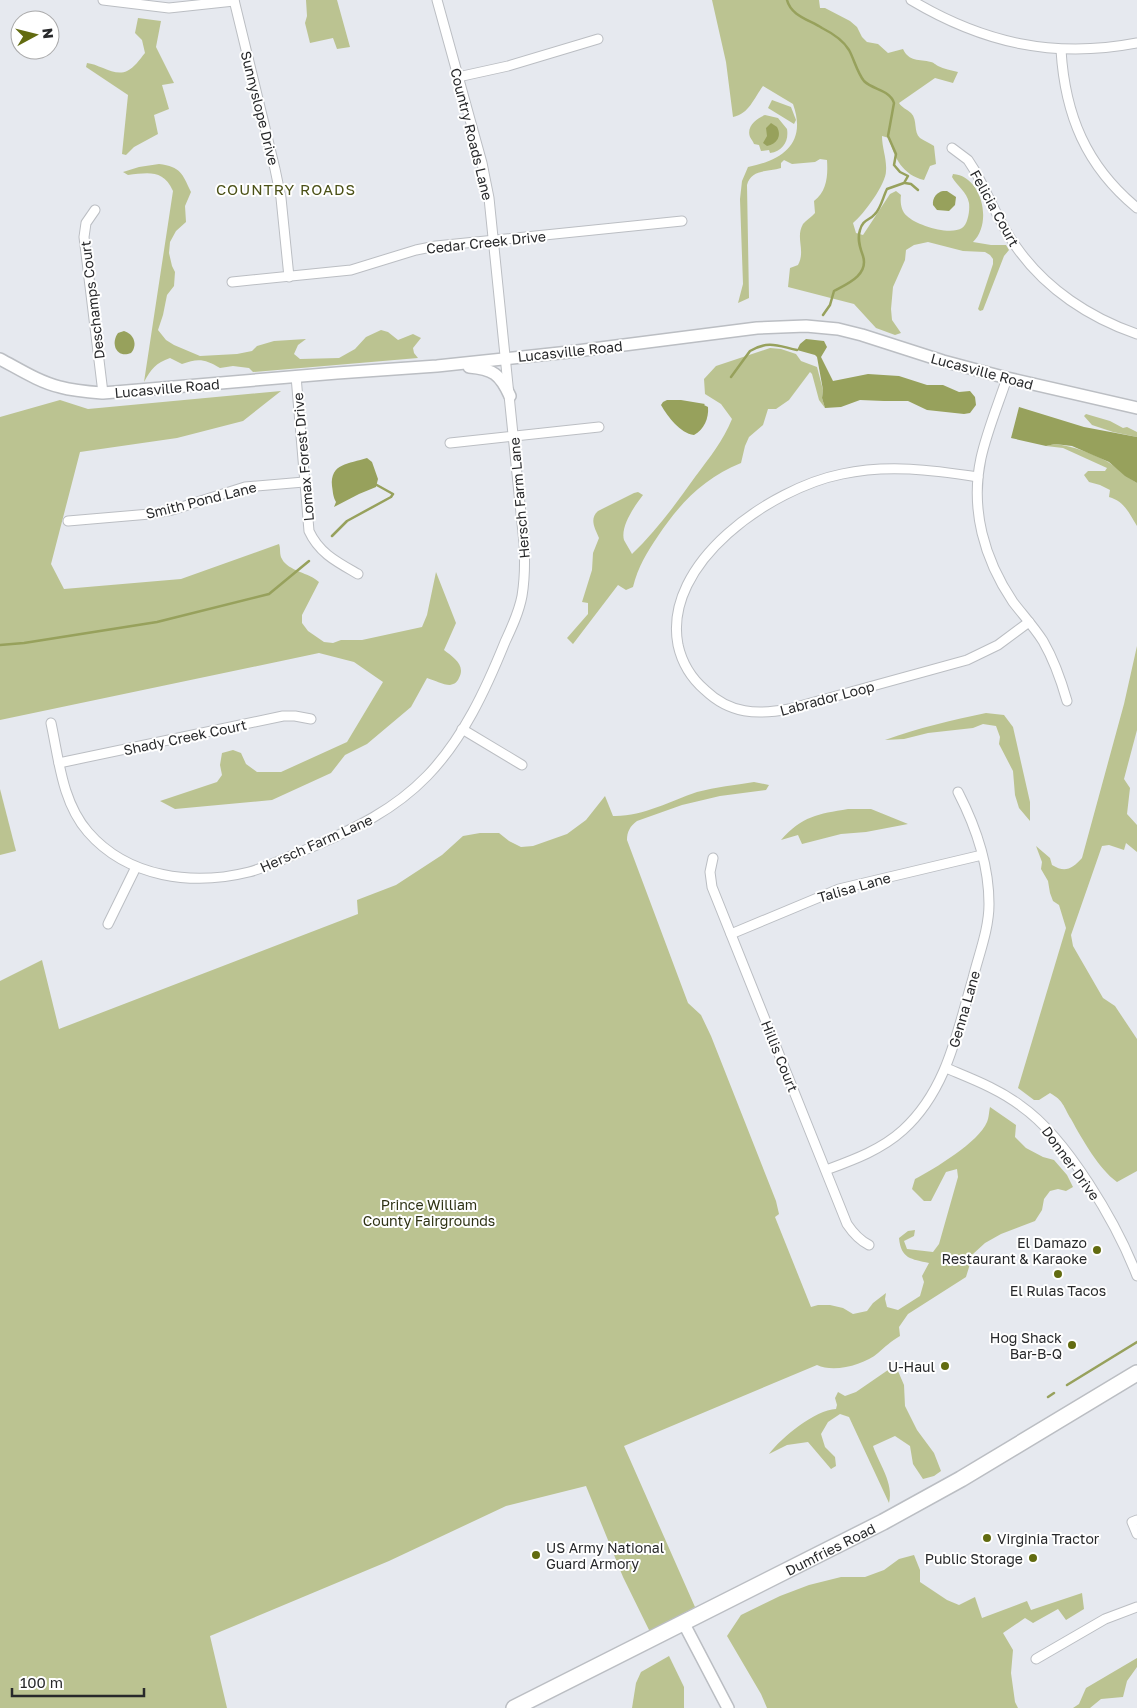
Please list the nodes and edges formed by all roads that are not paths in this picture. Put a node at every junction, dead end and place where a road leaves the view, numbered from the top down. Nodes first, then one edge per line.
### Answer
1 (103, 0) edge
2 (437, 0) edge
3 (911, 0) edge
4 (234, 1) edge
5 (598, 39) dead end
6 (1137, 43) edge
7 (1061, 50) junction
8 (458, 77) junction
9 (952, 148) dead end
10 (1137, 208) edge
11 (95, 210) dead end
12 (682, 221) dead end
13 (494, 240) junction
14 (289, 277) junction
15 (232, 282) dead end
16 (1137, 334) edge
17 (506, 358) junction
18 (0, 359) edge
19 (437, 366) junction
20 (296, 376) junction
21 (1006, 378) junction
22 (103, 393) junction
23 (510, 396) junction
24 (1137, 408) edge
25 (599, 427) dead end
26 (514, 436) junction
27 (450, 443) dead end
28 (978, 477) junction
29 (304, 482) junction
30 (68, 521) dead end
31 (358, 574) dead end
32 (1029, 622) junction
33 (1067, 701) dead end
34 (311, 719) dead end
35 (51, 723) dead end
36 (462, 729) junction
37 (59, 763) junction
38 (522, 765) dead end
39 (958, 792) dead end
40 (982, 855) junction
41 (713, 858) dead end
42 (136, 867) junction
43 (108, 924) dead end
44 (730, 934) junction
45 (946, 1068) junction
46 (826, 1170) junction
47 (870, 1245) dead end
48 (1137, 1276) edge
49 (1137, 1373) edge
50 (1137, 1520) edge
51 (1137, 1534) edge
52 (1137, 1606) edge
53 (683, 1622) junction
54 (1036, 1659) dead end
55 (514, 1708) edge
56 (728, 1708) edge

1 - 4 street
2 - 8 street, Country Roads Lane
3 - 7 street
4 - 14 street, Sunnyslope Drive
5 - 8 street
6 - 7 street
7 - 10 street
8 - 13 street, Country Roads Lane
9 - 16 street, Felicia Court
11 - 22 street, Deschamps Court
12 - 13 street, Cedar Creek Drive
13 - 14 street, Cedar Creek Drive
13 - 17 street, Country Roads Lane
14 - 15 street, Cedar Creek Drive
17 - 19 street, Lucasville Road
17 - 21 street, Lucasville Road
17 - 23 street, Hersch Farm Lane
18 - 22 street, Lucasville Road
19 - 20 street, Lucasville Road
19 - 23 street
20 - 22 street, Lucasville Road
20 - 29 street, Lomax Forest Drive
21 - 24 street, Lucasville Road
21 - 28 street
23 - 26 street, Hersch Farm Lane
25 - 26 street
26 - 27 street
26 - 36 street, Hersch Farm Lane
28 - 32 street
28 - 32 street, Labrador Loop
29 - 30 street, Smith Pond Lane
29 - 31 street, Lomax Forest Drive
32 - 33 street
34 - 37 street, Shady Creek Court
35 - 37 street, Hersch Farm Lane
36 - 38 street
36 - 42 street, Hersch Farm Lane
37 - 42 street, Hersch Farm Lane
39 - 40 street, Genna Lane
40 - 44 street, Talisa Lane
40 - 45 street, Genna Lane
41 - 44 street, Hillis Court
42 - 43 street
44 - 46 street, Hillis Court
45 - 46 street, Genna Lane
45 - 48 street, Donner Drive
46 - 47 street, Hillis Court
49 - 53 main road, Dumfries Road
50 - 51 street
52 - 54 street
53 - 55 main road, Dumfries Road
53 - 56 street

